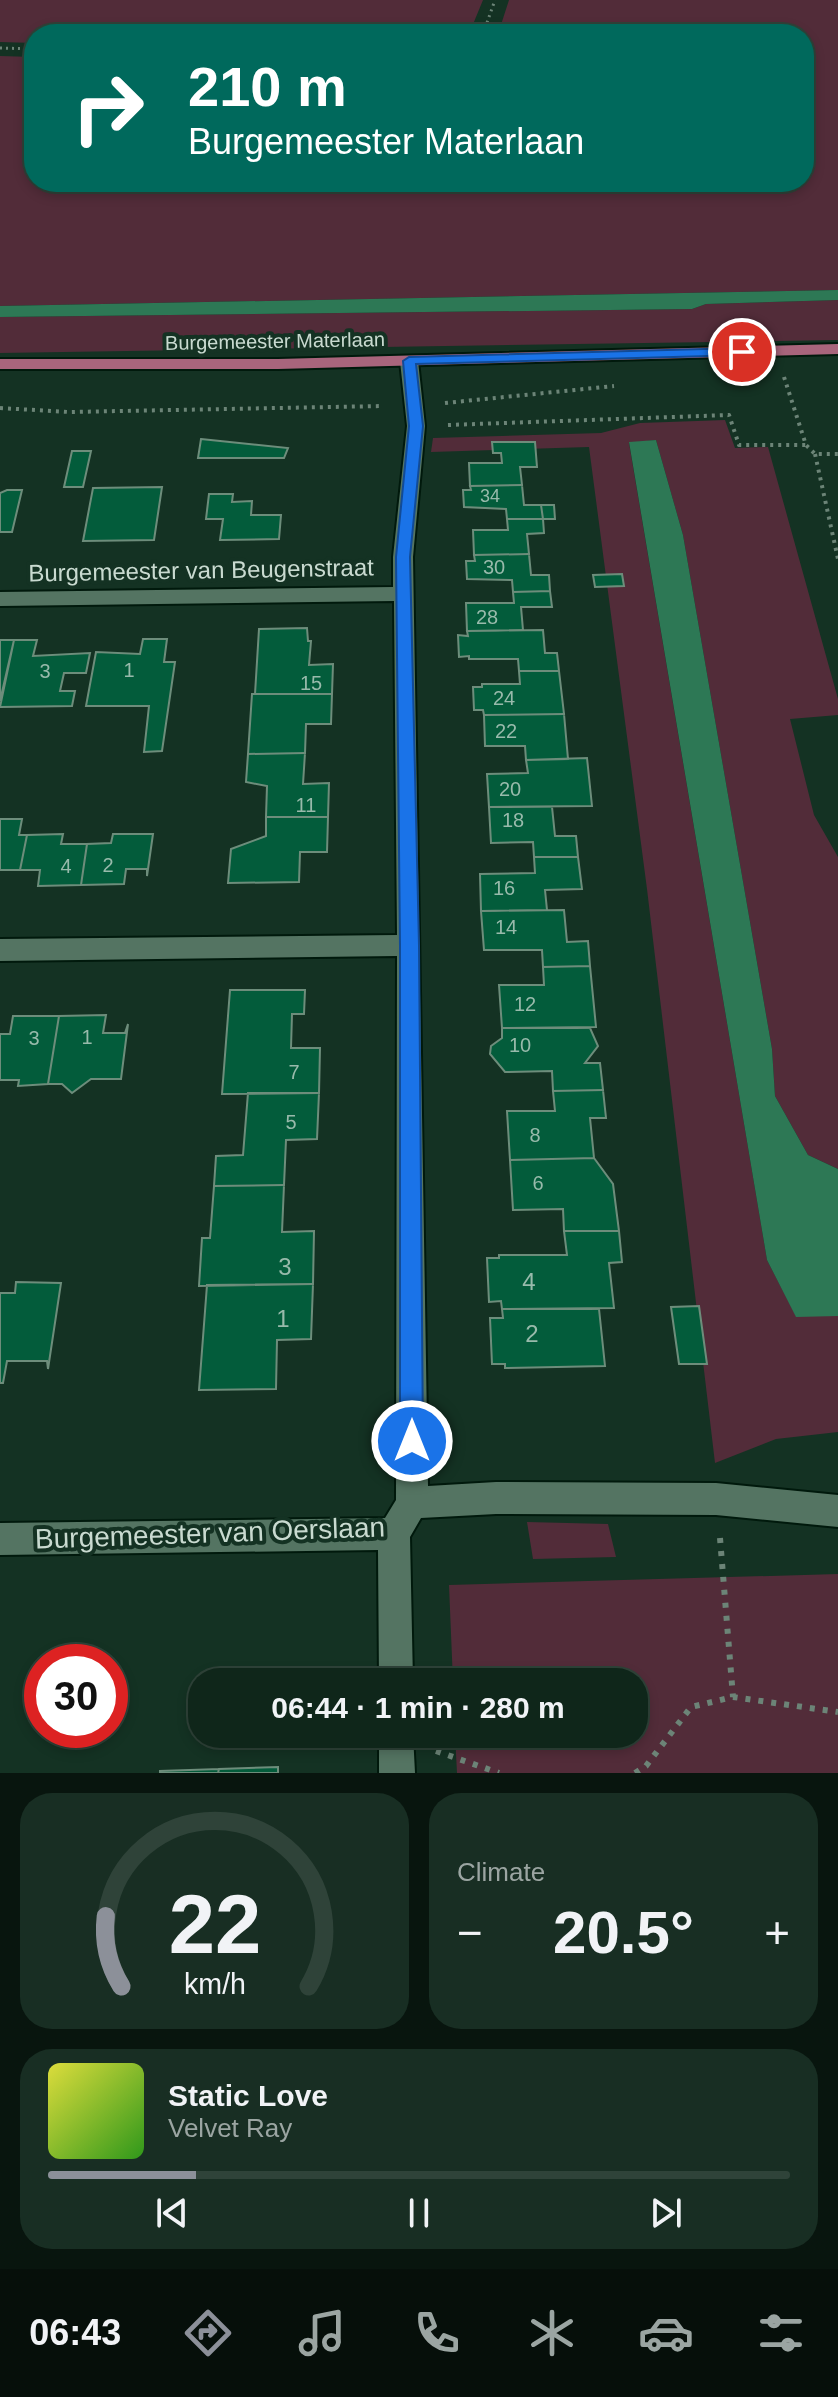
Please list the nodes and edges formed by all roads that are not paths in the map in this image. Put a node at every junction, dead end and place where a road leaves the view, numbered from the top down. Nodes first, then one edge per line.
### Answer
1 (838, 349) edge
2 (409, 361) junction
3 (0, 364) edge
4 (403, 594) junction
5 (0, 599) edge
6 (409, 945) junction
7 (0, 950) edge
8 (412, 1503) junction
9 (838, 1511) edge
10 (394, 1534) junction
11 (0, 1539) edge
12 (396, 1668) edge
13 (396, 1748) edge
14 (397, 1773) edge

1 - 2 main road, Burgemeester Materlaan
2 - 3 main road, Burgemeester Materlaan
2 - 4 street
4 - 5 street, Burgemeester van Beugenstraat
4 - 6 street
6 - 7 street
6 - 8 street
8 - 9 street, Burgemeester van Oerslaan
8 - 10 street, Burgemeester van Oerslaan
10 - 11 street, Burgemeester van Oerslaan
10 - 12 street
13 - 14 street

